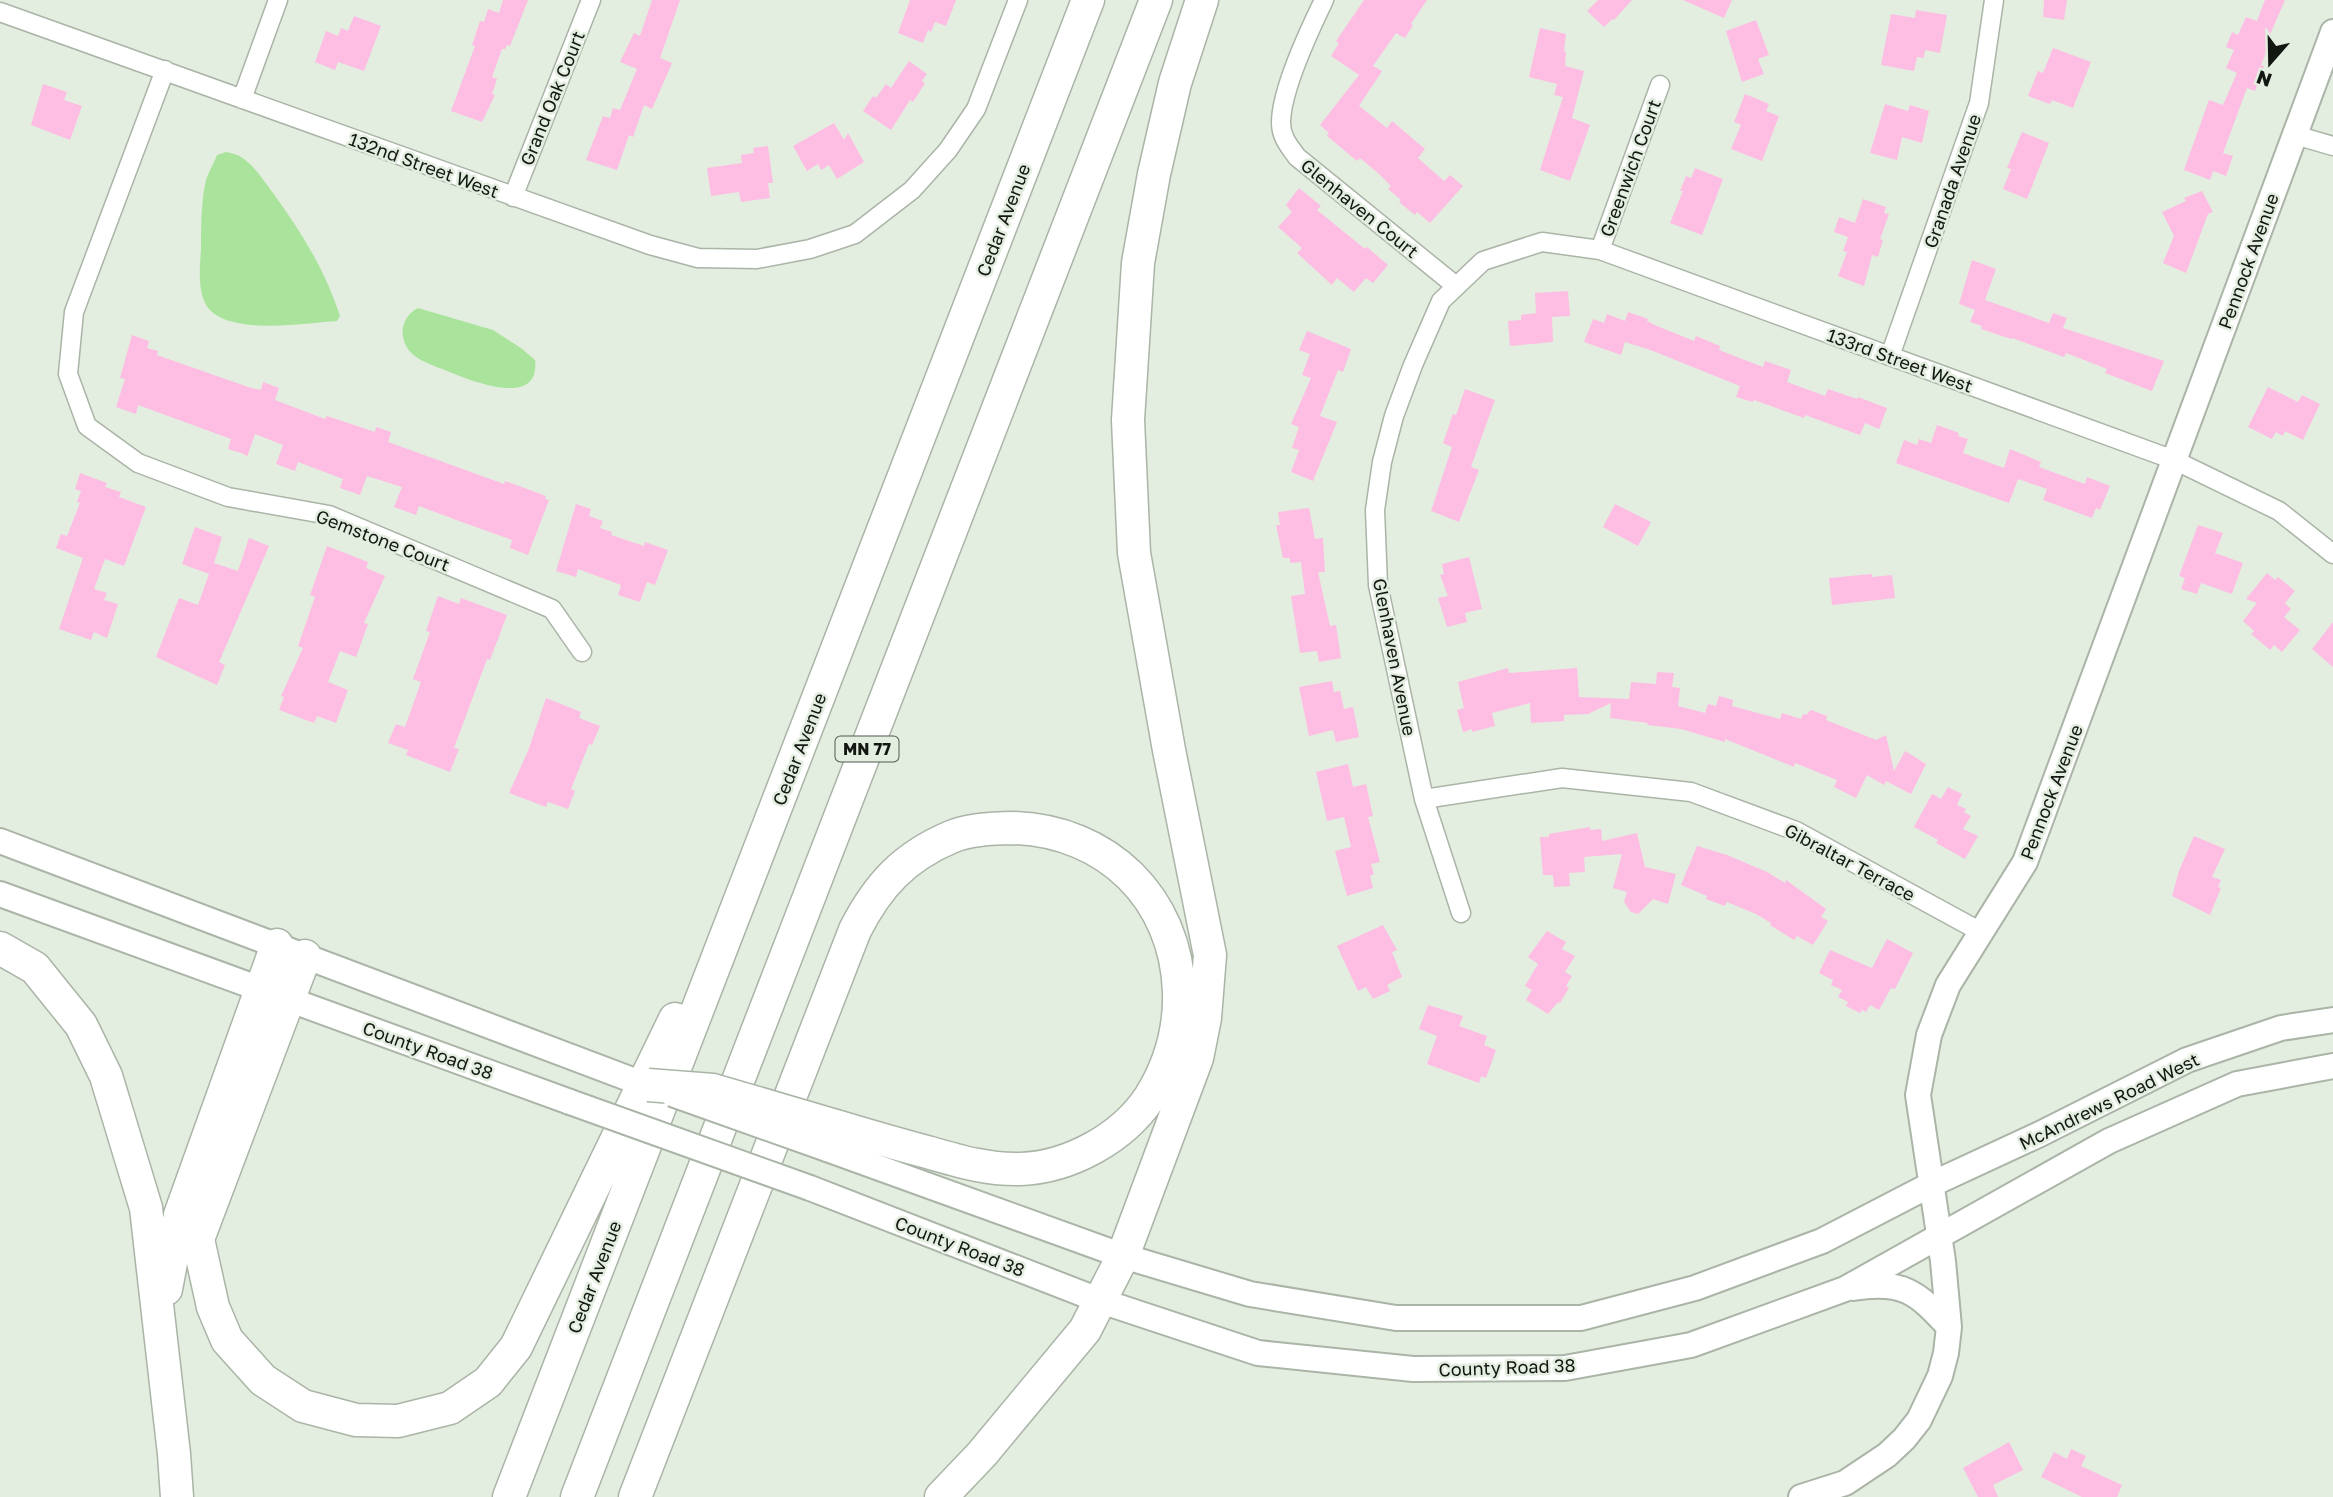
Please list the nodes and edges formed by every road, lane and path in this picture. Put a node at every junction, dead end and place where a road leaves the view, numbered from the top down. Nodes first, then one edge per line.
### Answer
1 (278, 0) edge
2 (591, 0) edge
3 (1018, 0) edge
4 (1088, 0) edge
5 (1156, 0) edge
6 (1202, 0) edge
7 (1324, 0) edge
8 (1994, 0) edge
9 (0, 12) edge
10 (2333, 32) edge
11 (165, 70) junction
12 (1660, 85) dead end
13 (242, 99) junction
14 (2295, 135) junction
15 (2333, 146) edge
16 (513, 197) junction
17 (1600, 250) junction
18 (1457, 286) junction
19 (1890, 356) junction
20 (2174, 460) junction
21 (2333, 554) edge
22 (582, 652) dead end
23 (1424, 799) junction
24 (774, 813) junction
25 (0, 841) edge
26 (0, 894) edge
27 (1461, 913) dead end
28 (1981, 932) junction
29 (0, 948) edge
30 (291, 951) junction
31 (275, 995) junction
32 (2333, 1020) edge
33 (2333, 1066) edge
34 (648, 1085) joint
35 (831, 1138) junction
36 (1930, 1185) junction
37 (1938, 1238) junction
38 (1123, 1256) junction
39 (1845, 1289) junction
40 (1101, 1301) junction
41 (1949, 1327) junction
42 (160, 1329) junction
43 (177, 1497) edge
44 (509, 1497) edge
45 (577, 1497) edge
46 (635, 1497) edge
47 (941, 1497) edge
48 (1801, 1497) edge

1 - 13 street
2 - 16 street, Grand Oak Court
3 - 16 street, 132nd Street West
4 - 24 highway, Cedar Avenue
5 - 45 highway, MN 77
6 - 38 highway
7 - 18 street, Glenhaven Court
8 - 19 street, Granada Avenue
9 - 11 street, 132nd Street West
10 - 14 main road, Pennock Avenue
11 - 13 street, 132nd Street West
11 - 22 street, Gemstone Court
12 - 17 street, Greenwich Court
13 - 16 street, 132nd Street West
14 - 15 street
14 - 20 main road, Pennock Avenue
17 - 18 street, 133rd Street West
17 - 19 street, 133rd Street West
18 - 23 street, Glenhaven Avenue
19 - 20 street, 133rd Street West
20 - 21 street, 133rd Street West
20 - 28 main road, Pennock Avenue
23 - 27 street, Glenhaven Avenue
23 - 28 street, Gibraltar Terrace
24 - 31 highway
24 - 44 highway, Cedar Avenue
25 - 30 main road
26 - 31 main road, County Road 38
28 - 36 main road, Pennock Avenue
29 - 42 highway
30 - 31 highway
30 - 34 main road
31 - 40 main road, County Road 38, bridge
31 - 42 highway
32 - 36 main road, McAndrews Road West
33 - 37 main road, McAndrews Road West
34 - 35 highway, bridge
35 - 38 main road
35 - 46 highway
36 - 37 main road, Pennock Avenue
36 - 38 main road
37 - 39 main road, County Road 38
37 - 41 main road, Pennock Avenue
38 - 40 highway
39 - 40 main road, County Road 38
39 - 41 main road
40 - 47 highway
41 - 48 main road, Pennock Avenue
42 - 43 highway

